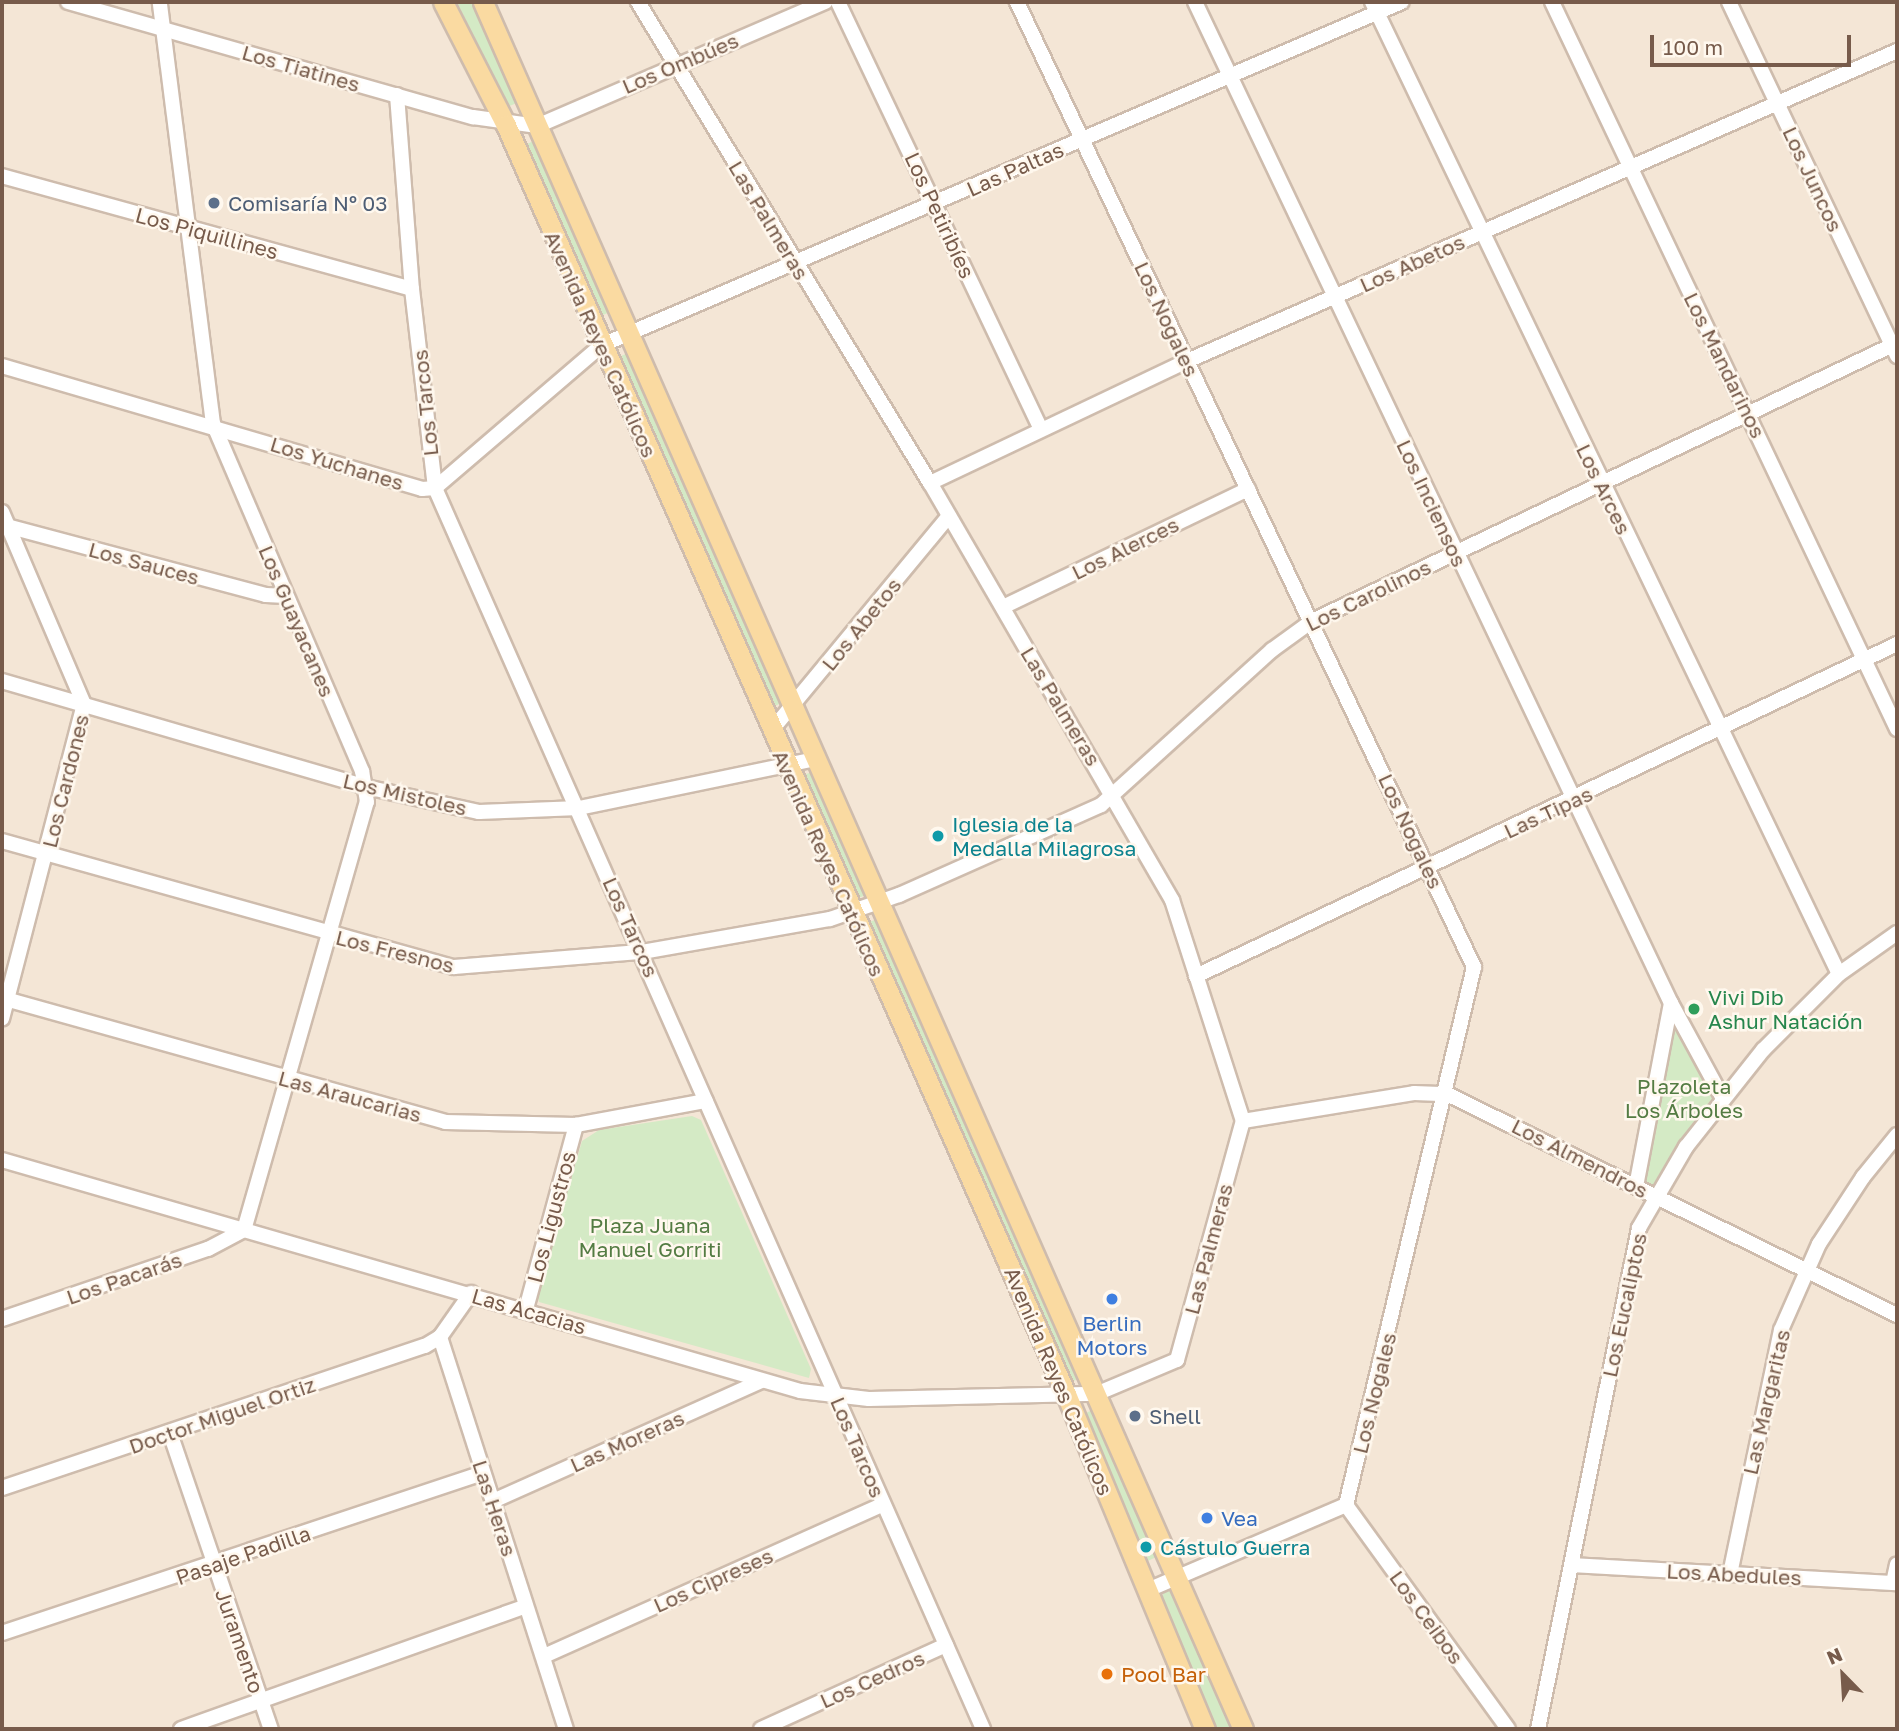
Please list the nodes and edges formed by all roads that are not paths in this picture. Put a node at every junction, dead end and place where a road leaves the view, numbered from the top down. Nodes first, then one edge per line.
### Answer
1 (68, 2) edge
2 (160, 2) edge
3 (443, 2) edge
4 (483, 2) edge
5 (638, 2) edge
6 (825, 2) edge
7 (838, 2) edge
8 (1017, 2) edge
9 (1195, 2) edge
10 (1402, 2) edge
11 (1552, 2) edge
12 (1729, 2) edge
13 (1375, 7) edge
14 (163, 30) junction
15 (1897, 51) edge
16 (676, 65) junction
17 (1230, 77) junction
18 (397, 95) junction
19 (1778, 104) junction
20 (506, 125) junction
21 (537, 126) junction
22 (1082, 140) junction
23 (1630, 169) junction
24 (2, 176) edge
25 (935, 205) junction
26 (190, 229) junction
27 (1481, 233) junction
28 (796, 265) junction
29 (412, 289) junction
30 (1335, 297) junction
31 (627, 335) junction
32 (602, 345) junction
33 (1895, 348) edge
34 (1187, 361) junction
35 (2, 366) edge
36 (1749, 413) junction
37 (213, 424) junction
38 (1041, 429) junction
39 (930, 483) junction
40 (1601, 484) junction
41 (435, 488) junction
42 (1248, 489) junction
43 (2, 512) edge
44 (949, 516) junction
45 (5, 526) edge
46 (1456, 554) junction
47 (286, 596) junction
48 (1003, 607) junction
49 (1312, 621) junction
50 (1897, 645) edge
51 (1864, 661) junction
52 (2, 681) edge
53 (84, 704) junction
54 (794, 706) junction
55 (1719, 729) junction
56 (1897, 729) edge
57 (771, 731) junction
58 (816, 759) junction
59 (786, 765) junction
60 (366, 787) junction
61 (1115, 795) junction
62 (1574, 801) junction
63 (579, 808) junction
64 (2, 841) edge
65 (47, 854) junction
66 (1428, 867) junction
67 (878, 903) junction
68 (851, 913) junction
69 (1897, 933) edge
70 (329, 935) junction
71 (642, 952) junction
72 (1839, 974) junction
73 (1196, 976) junction
74 (4, 998) edge
75 (1671, 1003) junction
76 (2, 1019) edge
77 (288, 1080) junction
78 (1447, 1094) junction
79 (1721, 1097) junction
80 (706, 1101) junction
81 (1243, 1121) junction
82 (576, 1125) junction
83 (1897, 1135) edge
84 (2, 1160) edge
85 (1636, 1186) junction
86 (1656, 1196) junction
87 (244, 1230) junction
88 (1805, 1270) junction
89 (471, 1293) junction
90 (526, 1309) junction
91 (1897, 1315) edge
92 (2, 1319) edge
93 (440, 1337) junction
94 (761, 1381) junction
95 (1066, 1394) junction
96 (1096, 1394) junction
97 (837, 1398) junction
98 (170, 1433) junction
99 (483, 1473) junction
100 (2, 1488) edge
101 (493, 1501) junction
102 (882, 1505) junction
103 (1346, 1505) junction
104 (1897, 1564) edge
105 (213, 1565) junction
106 (1571, 1565) junction
107 (1730, 1574) junction
108 (1174, 1578) junction
109 (1895, 1583) edge
110 (1148, 1590) junction
111 (526, 1606) junction
112 (2, 1633) edge
113 (946, 1645) junction
114 (544, 1656) junction
115 (261, 1702) junction
116 (181, 1729) edge
117 (271, 1729) edge
118 (566, 1729) edge
119 (761, 1729) edge
120 (983, 1729) edge
121 (1205, 1729) edge
122 (1243, 1729) edge
123 (1508, 1729) edge
124 (1538, 1729) edge

1 - 14 street, Los Tiatines
2 - 14 street, Los Guayacanes
3 - 20 main road, Avenida Reyes Católicos
4 - 21 main road, Avenida Reyes Católicos
5 - 16 street, Las Palmeras
6 - 16 street, Los Ombúes
7 - 25 street, Los Petiribíes
8 - 22 street, Los Nogales
9 - 17 street, Los Inciensos
10 - 13 street, Las Paltas
11 - 23 street, Los Mandarinos
12 - 19 street, Los Juncos
13 - 17 street, Las Paltas
13 - 27 street, Los Arces
14 - 18 street, Los Tiatines
14 - 26 street, Los Guayacanes
15 - 19 street, Los Abetos
16 - 21 street, Los Ombúes
16 - 28 street, Las Palmeras
17 - 22 street, Las Paltas
17 - 30 street, Los Inciensos
18 - 20 street, Los Tiatines
18 - 29 street, Los Tarcos
19 - 23 street, Los Abetos
19 - 33 street, Los Juncos
20 - 21 street, Los Tiatines
20 - 32 main road, Avenida Reyes Católicos
21 - 31 main road, Avenida Reyes Católicos
22 - 25 street, Las Paltas
22 - 34 street, Los Nogales
23 - 27 street, Los Abetos
23 - 36 street, Los Mandarinos
24 - 26 street, Los Piquillines
25 - 28 street, Las Paltas
25 - 38 street, Los Petiribíes
26 - 29 street, Los Piquillines
26 - 37 street, Los Guayacanes
27 - 30 street, Los Abetos
27 - 40 street, Los Arces
28 - 31 street, Las Paltas
28 - 39 street, Las Palmeras
29 - 41 street, Los Tarcos
30 - 34 street, Los Abetos
30 - 46 street, Los Inciensos
31 - 32 street
31 - 54 main road, Avenida Reyes Católicos
32 - 41 street
32 - 57 main road, Avenida Reyes Católicos
33 - 36 street, Los Carolinos
34 - 38 street, Los Abetos
34 - 42 street, Los Nogales
35 - 37 street, Los Yuchanes
36 - 40 street, Los Carolinos
36 - 51 street, Los Mandarinos
37 - 41 street, Los Yuchanes
37 - 47 street, Los Guayacanes
38 - 39 street, Los Abetos
39 - 44 street, Las Palmeras
40 - 46 street, Los Carolinos
40 - 55 street, Los Arces
41 - 63 street, Los Tarcos
42 - 48 street, Los Alerces
42 - 49 street, Los Nogales
43 - 45 street, Los Cardones
44 - 48 street, Las Palmeras
44 - 54 street, Los Abetos
45 - 47 street, Los Sauces
45 - 53 street, Los Cardones
46 - 49 street, Los Carolinos
46 - 62 street, Los Inciensos
47 - 60 street, Los Guayacanes
48 - 61 street, Las Palmeras
49 - 61 street, Los Carolinos
49 - 66 street, Los Nogales
50 - 51 street, Las Tipas
51 - 55 street, Las Tipas
51 - 56 street, Los Mandarinos
52 - 53 street, Los Mistoles
53 - 60 street, Los Mistoles
53 - 65 street, Los Cardones
54 - 57 street, Los Abetos
54 - 58 main road, Avenida Reyes Católicos
55 - 62 street, Las Tipas
55 - 72 street, Los Arces
57 - 59 main road, Avenida Reyes Católicos
58 - 59 street, Los Mistoles
58 - 67 main road, Avenida Reyes Católicos
59 - 63 street, Los Mistoles
59 - 68 main road, Avenida Reyes Católicos
60 - 63 street, Los Mistoles
60 - 70 street
61 - 67 street, Los Carolinos
61 - 73 street, Las Palmeras
62 - 66 street, Las Tipas
62 - 75 street, Los Inciensos
63 - 71 street, Los Tarcos
64 - 65 street, Los Fresnos
65 - 70 street, Los Fresnos
65 - 74 street, Los Cardones
66 - 73 street, Las Tipas
66 - 78 street, Los Nogales
67 - 68 street, Los Fresnos
67 - 96 main road, Avenida Reyes Católicos
68 - 71 street, Los Fresnos
68 - 95 main road, Avenida Reyes Católicos
69 - 72 street, Los Eucaliptos
70 - 71 street, Los Fresnos
70 - 77 street
71 - 80 street, Los Tarcos
72 - 79 street, Los Eucaliptos
73 - 81 street, Las Palmeras
74 - 76 street, Los Cardones
74 - 77 street, Las Araucarias
75 - 79 street, Los Inciensos
75 - 85 street
77 - 82 street, Las Araucarias
77 - 87 street
78 - 81 street, Los Almendros
78 - 85 street, Los Almendros
78 - 103 street, Los Nogales
79 - 86 street, Los Eucaliptos
80 - 82 street, Las Araucarias
80 - 97 street, Los Tarcos
81 - 96 street, Las Palmeras
82 - 90 street, Los Ligustros
83 - 88 street, Las Margaritas
84 - 87 street, Las Acacias
85 - 86 street, Los Almendros
86 - 88 street, Los Almendros
86 - 106 street, Los Eucaliptos
87 - 89 street, Las Acacias
87 - 92 street, Los Pacarás
88 - 91 street, Los Almendros
88 - 107 street, Las Margaritas
89 - 90 street, Las Acacias
89 - 93 street
90 - 94 street, Las Acacias
93 - 98 street, Doctor Miguel Ortiz
93 - 99 street, Las Heras
94 - 97 street, Las Acacias
94 - 101 street, Las Moreras
95 - 96 street, Las Palmeras
95 - 97 street, Las Acacias
95 - 110 main road, Avenida Reyes Católicos
96 - 108 main road, Avenida Reyes Católicos
97 - 102 street, Los Tarcos
98 - 100 street, Doctor Miguel Ortiz
98 - 105 street, Juramento
99 - 101 street, Las Heras
99 - 105 street, Pasaje Padilla
101 - 111 street, Las Heras
102 - 113 street, Los Tarcos
102 - 114 street, Los Cipreses
103 - 108 street
103 - 123 street, Los Ceibos
104 - 109 street
105 - 112 street, Pasaje Padilla
105 - 115 street, Juramento
106 - 107 street, Los Abedules
106 - 124 street, Los Eucaliptos
107 - 109 street, Los Abedules
108 - 110 street
108 - 122 main road, Avenida Reyes Católicos
110 - 121 main road, Avenida Reyes Católicos
111 - 114 street, Las Heras
111 - 115 street
113 - 119 street, Los Cedros
113 - 120 street, Los Tarcos
114 - 118 street, Las Heras
115 - 116 street
115 - 117 street, Juramento

